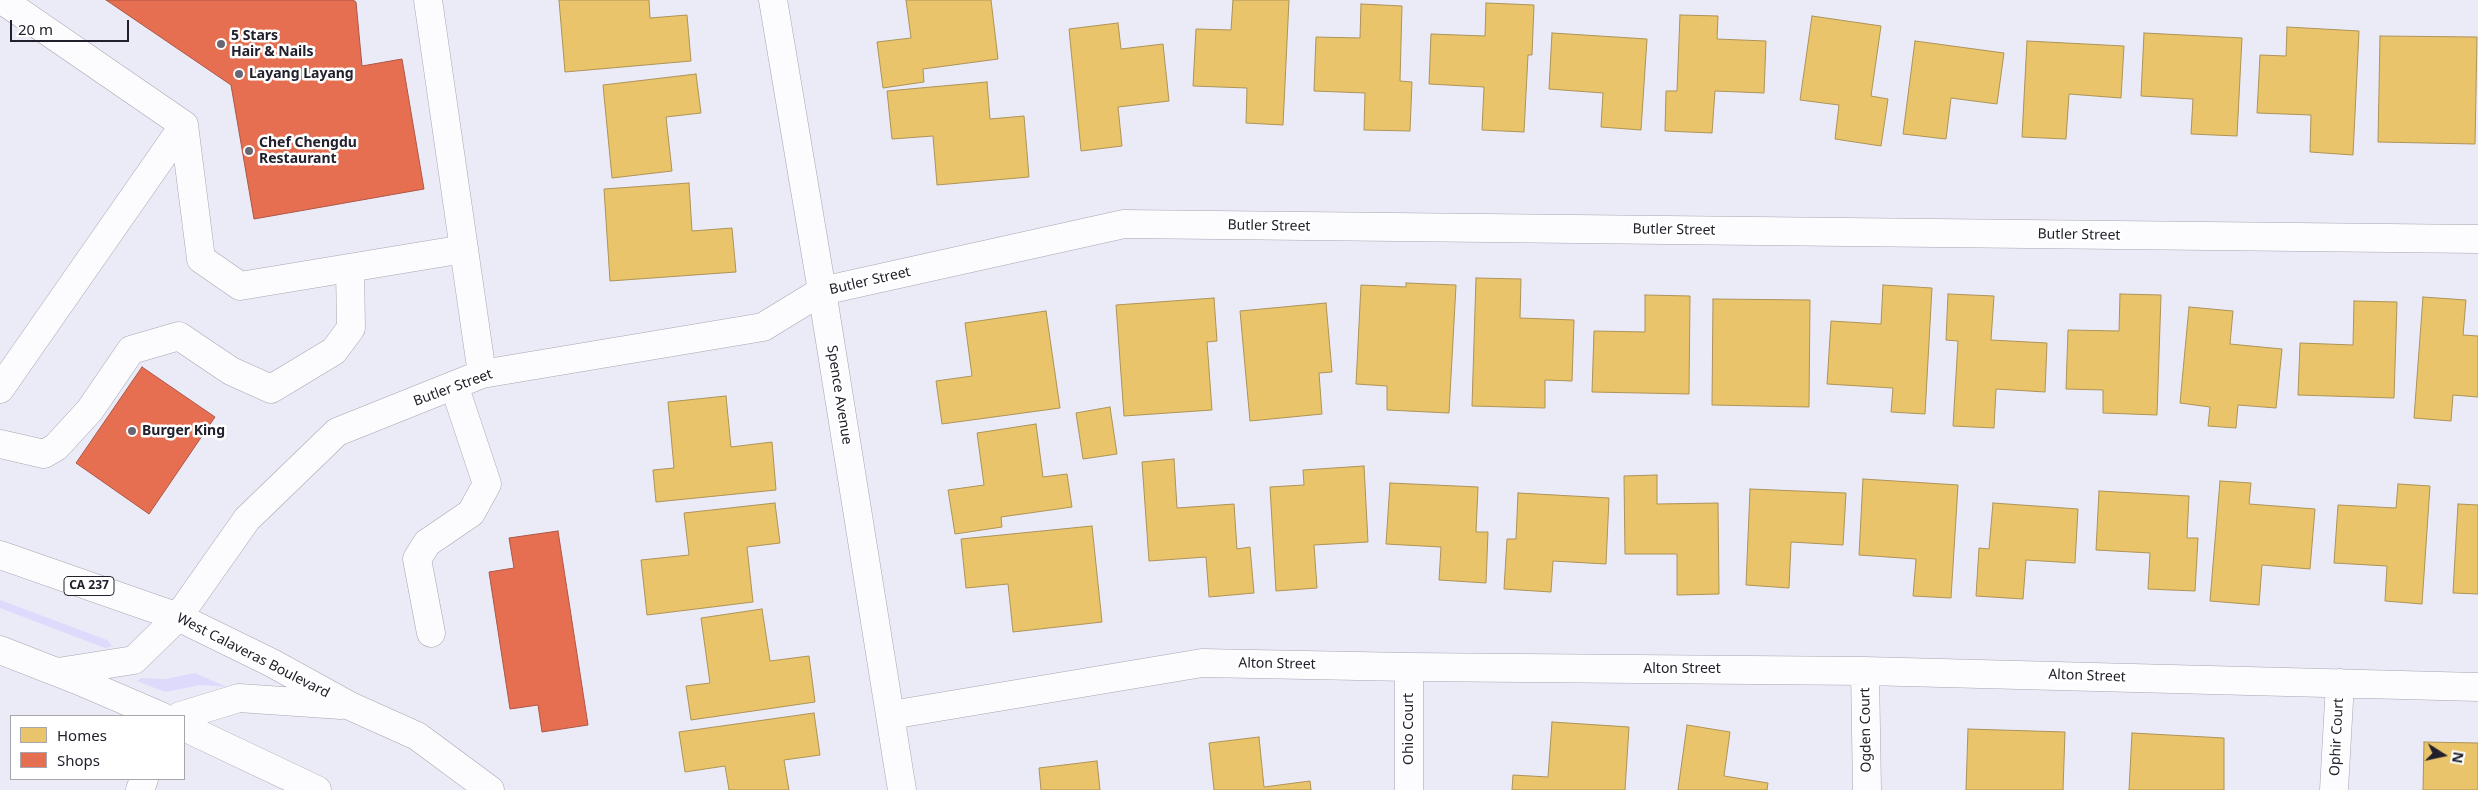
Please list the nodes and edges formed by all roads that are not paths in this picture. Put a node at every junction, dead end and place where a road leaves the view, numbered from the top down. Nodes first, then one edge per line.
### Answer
1 (2, 0) edge
2 (428, 0) edge
3 (773, 0) edge
4 (184, 125) junction
5 (2478, 239) edge
6 (464, 249) junction
7 (350, 269) junction
8 (822, 291) junction
9 (482, 374) junction
10 (454, 385) junction
11 (0, 389) edge
12 (0, 444) edge
13 (0, 556) edge
14 (178, 617) junction
15 (431, 633) dead end
16 (0, 650) edge
17 (1409, 667) junction
18 (1865, 671) junction
19 (58, 672) junction
20 (2340, 683) junction
21 (2478, 687) edge
22 (350, 706) junction
23 (159, 715) edge
24 (183, 715) edge
25 (891, 715) junction
26 (185, 727) edge
27 (318, 790) edge
28 (490, 790) edge
29 (902, 790) edge
30 (1409, 790) edge
31 (1867, 790) edge
32 (2334, 790) edge

1 - 4 main road
2 - 6 main road
3 - 8 main road, Spence Avenue
4 - 7 main road
4 - 11 main road
5 - 8 main road, Butler Street
6 - 7 main road
6 - 9 main road
7 - 12 main road
8 - 9 main road, Butler Street
8 - 25 main road, Spence Avenue
9 - 10 main road, Butler Street
10 - 14 main road, Butler Street
10 - 15 main road
13 - 14 main road, West Calaveras Boulevard / CA 237
14 - 19 main road, Butler Street
14 - 22 main road, West Calaveras Boulevard / CA 237
16 - 19 main road
17 - 18 main road, Alton Street
17 - 25 main road, Alton Street
17 - 30 main road, Ohio Court
18 - 20 main road, Alton Street
18 - 31 main road, Ogden Court
19 - 23 main road
20 - 21 main road, Alton Street
20 - 32 main road, Ophir Court
22 - 24 main road
22 - 28 main road, West Calaveras Boulevard / CA 237
25 - 29 main road, Spence Avenue
26 - 27 main road

